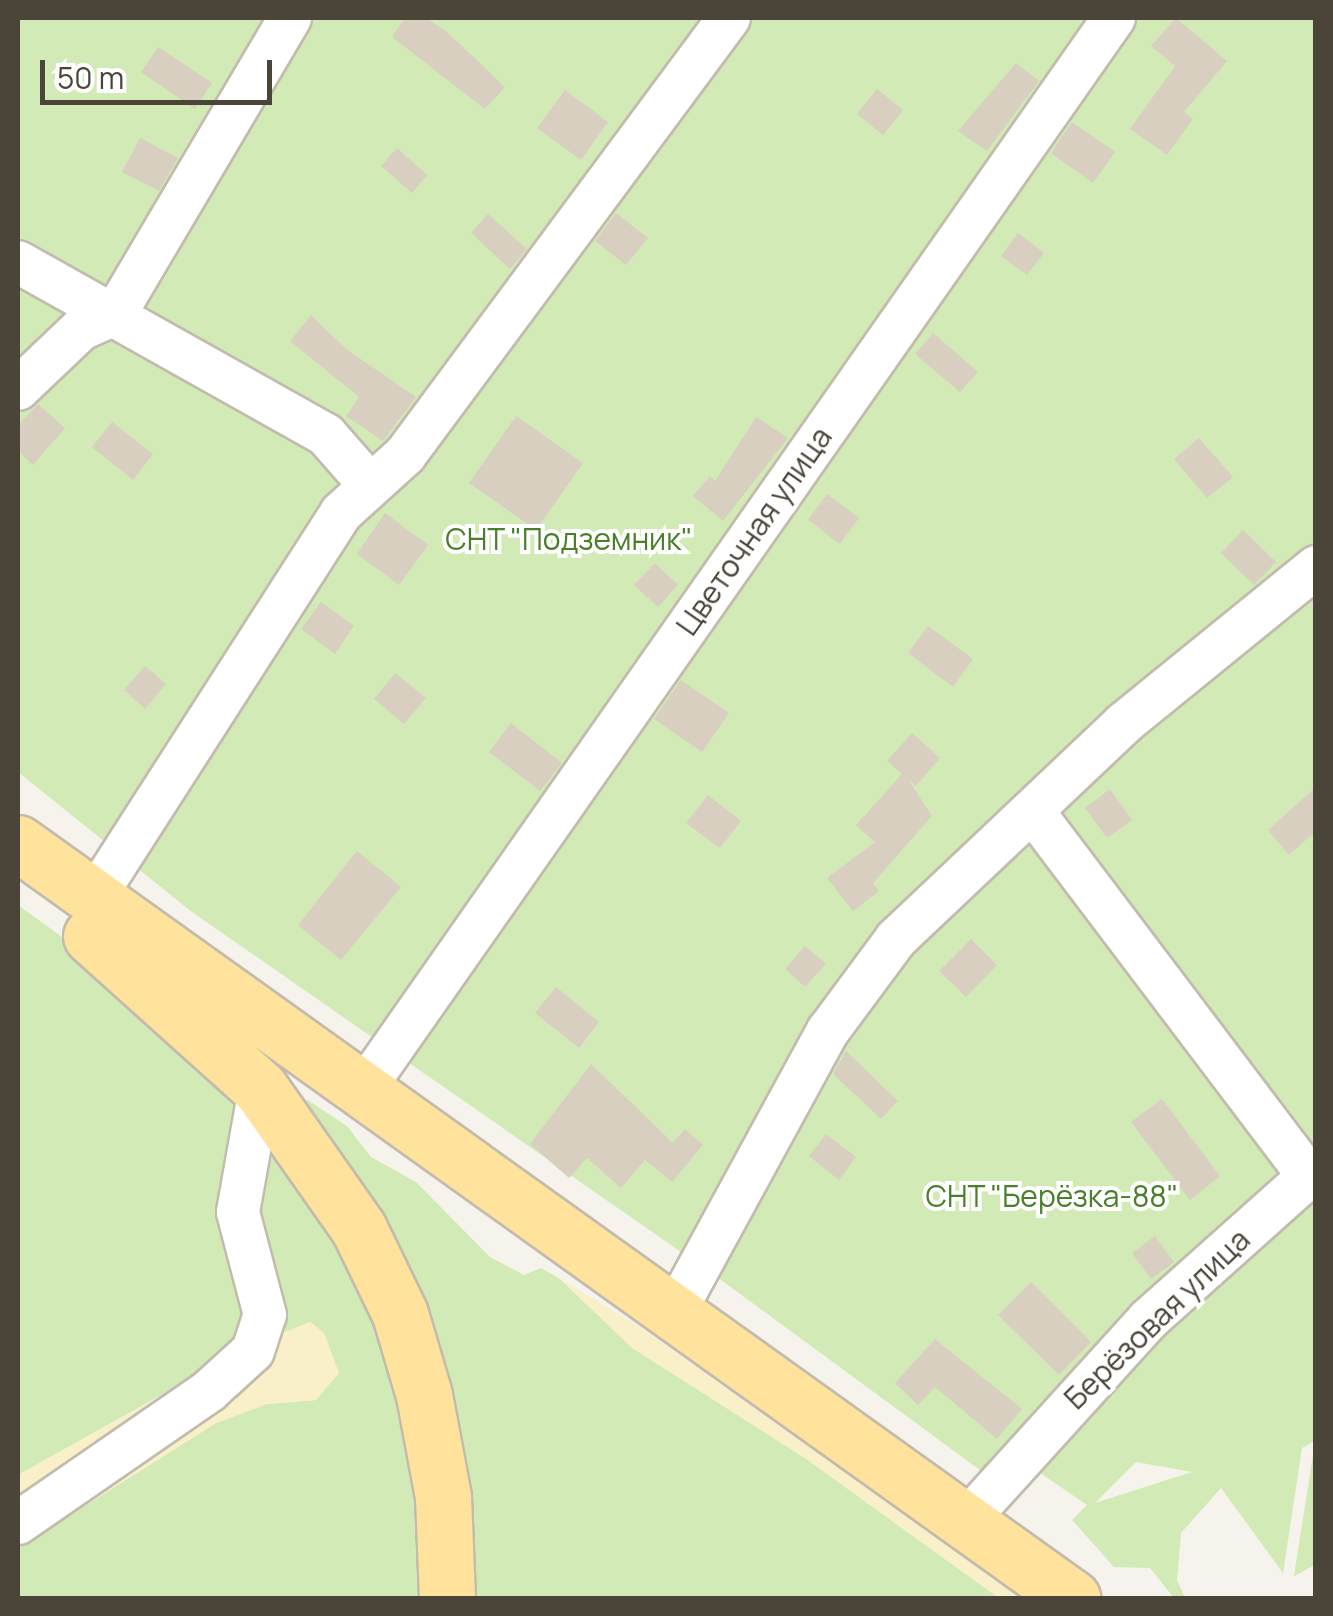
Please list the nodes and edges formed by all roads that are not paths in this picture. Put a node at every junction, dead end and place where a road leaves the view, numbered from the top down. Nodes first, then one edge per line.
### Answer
1 (290, 18) edge
2 (729, 18) edge
3 (1114, 18) edge
4 (18, 262) edge
5 (115, 314) junction
6 (18, 390) edge
7 (369, 484) junction
8 (1316, 566) edge
9 (1034, 813) junction
10 (18, 844) edge
11 (18, 880) edge
12 (94, 898) junction
13 (260, 1088) junction
14 (362, 1090) junction
15 (1312, 1174) edge
16 (674, 1313) junction
17 (965, 1522) junction
18 (18, 1523) edge
19 (447, 1598) edge
20 (1072, 1598) edge

1 - 5 street
2 - 7 street
3 - 14 street, Цветочная улица
4 - 5 street
5 - 6 street
5 - 7 street
7 - 12 street
8 - 9 street
9 - 15 street
9 - 16 street
10 - 12 main road
11 - 13 main road
12 - 14 main road
13 - 18 street
13 - 19 main road
14 - 16 main road
15 - 17 street, Берёзовая улица
16 - 17 main road
17 - 20 main road

